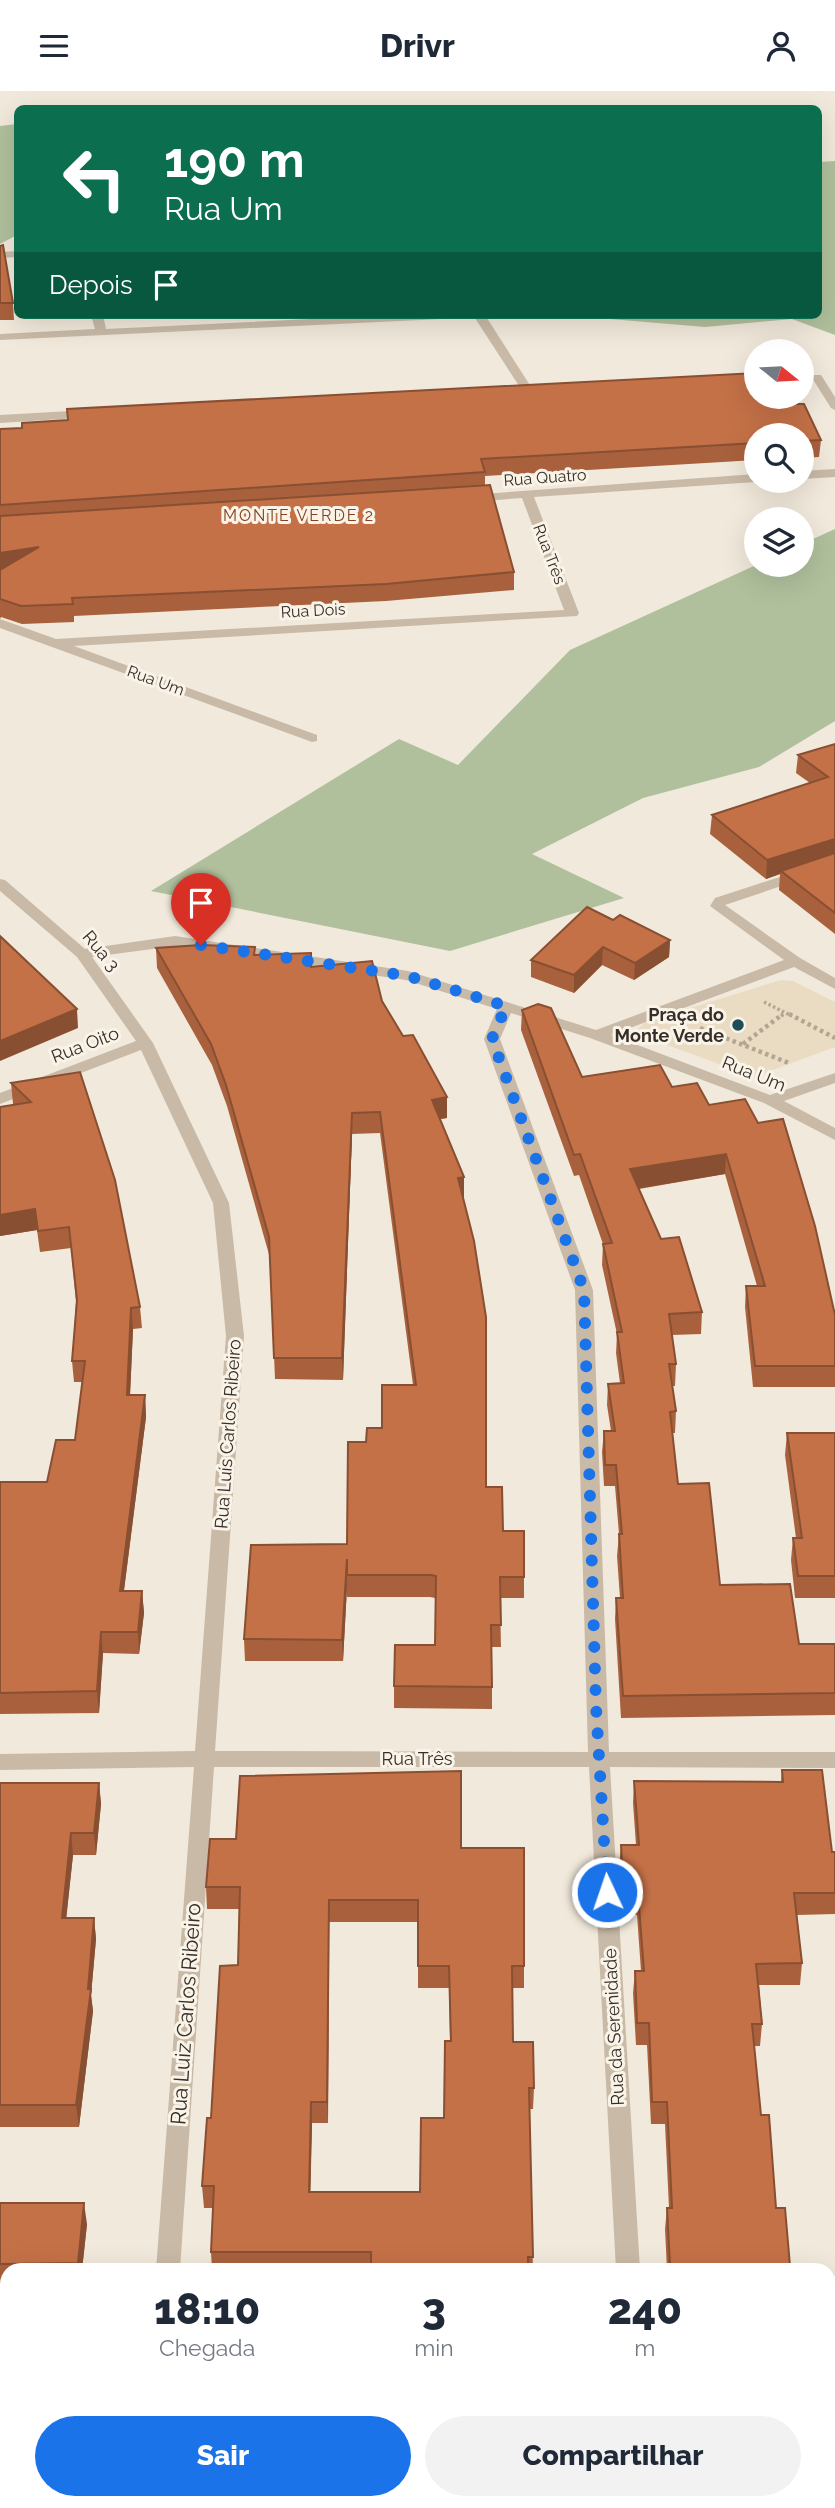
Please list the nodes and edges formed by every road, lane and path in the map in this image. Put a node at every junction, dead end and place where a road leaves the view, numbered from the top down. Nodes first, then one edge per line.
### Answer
1 (98, 319) edge
2 (377, 319) edge
3 (482, 319) edge
4 (101, 332) junction
5 (0, 337) edge
6 (814, 377) edge
7 (541, 389) edge
8 (527, 390) junction
9 (513, 391) edge
10 (835, 406) edge
11 (97, 414) edge
12 (0, 419) edge
13 (835, 473) edge
14 (814, 474) edge
15 (744, 479) edge
16 (527, 495) junction
17 (458, 499) edge
18 (572, 613) joint
19 (0, 623) edge
20 (55, 643) junction
21 (312, 738) dead end
22 (835, 863) edge
23 (0, 883) edge
24 (7, 898) edge
25 (82, 954) junction
26 (795, 961) junction
27 (835, 984) edge
28 (754, 997) dead end
29 (506, 1006) junction
30 (785, 1013) junction
31 (692, 1025) dead end
32 (596, 1035) junction
33 (835, 1038) edge
34 (145, 1043) junction
35 (743, 1045) junction
36 (790, 1063) dead end
37 (835, 1077) edge
38 (0, 1099) edge
39 (770, 1100) junction
40 (835, 1135) edge
41 (204, 1759) junction
42 (599, 1760) junction
43 (835, 1760) edge
44 (0, 1762) edge
45 (168, 2263) edge
46 (628, 2263) edge

1 - 4 street
2 - 4 street
3 - 8 street
4 - 5 street
6 - 10 street
7 - 8 street
8 - 9 street
11 - 12 street
13 - 14 street
15 - 16 street, Rua Quatro
16 - 17 street, Rua Quatro
16 - 18 street, Rua Três
18 - 20 street, Rua Dois
19 - 20 street, Rua Um
20 - 21 street, Rua Um
22 - 26 street
23 - 24 street
24 - 25 street, Rua 3
25 - 29 street, Rua Um
25 - 34 street, Rua 3
26 - 27 street
26 - 32 street
28 - 30 path
29 - 32 street, Rua Um
29 - 42 street, Rua da Serenidade
30 - 33 path
30 - 35 path
31 - 35 path
32 - 39 street, Rua Um
34 - 38 street, Rua Oito
34 - 41 street, Rua Luís Carlos Ribeiro
35 - 36 path
37 - 39 street
39 - 40 street, Rua Um
41 - 42 street, Rua Três
41 - 44 street, Rua Três
41 - 45 street, Rua Luiz Carlos Ribeiro
42 - 43 street, Rua Três
42 - 46 street, Rua da Serenidade

